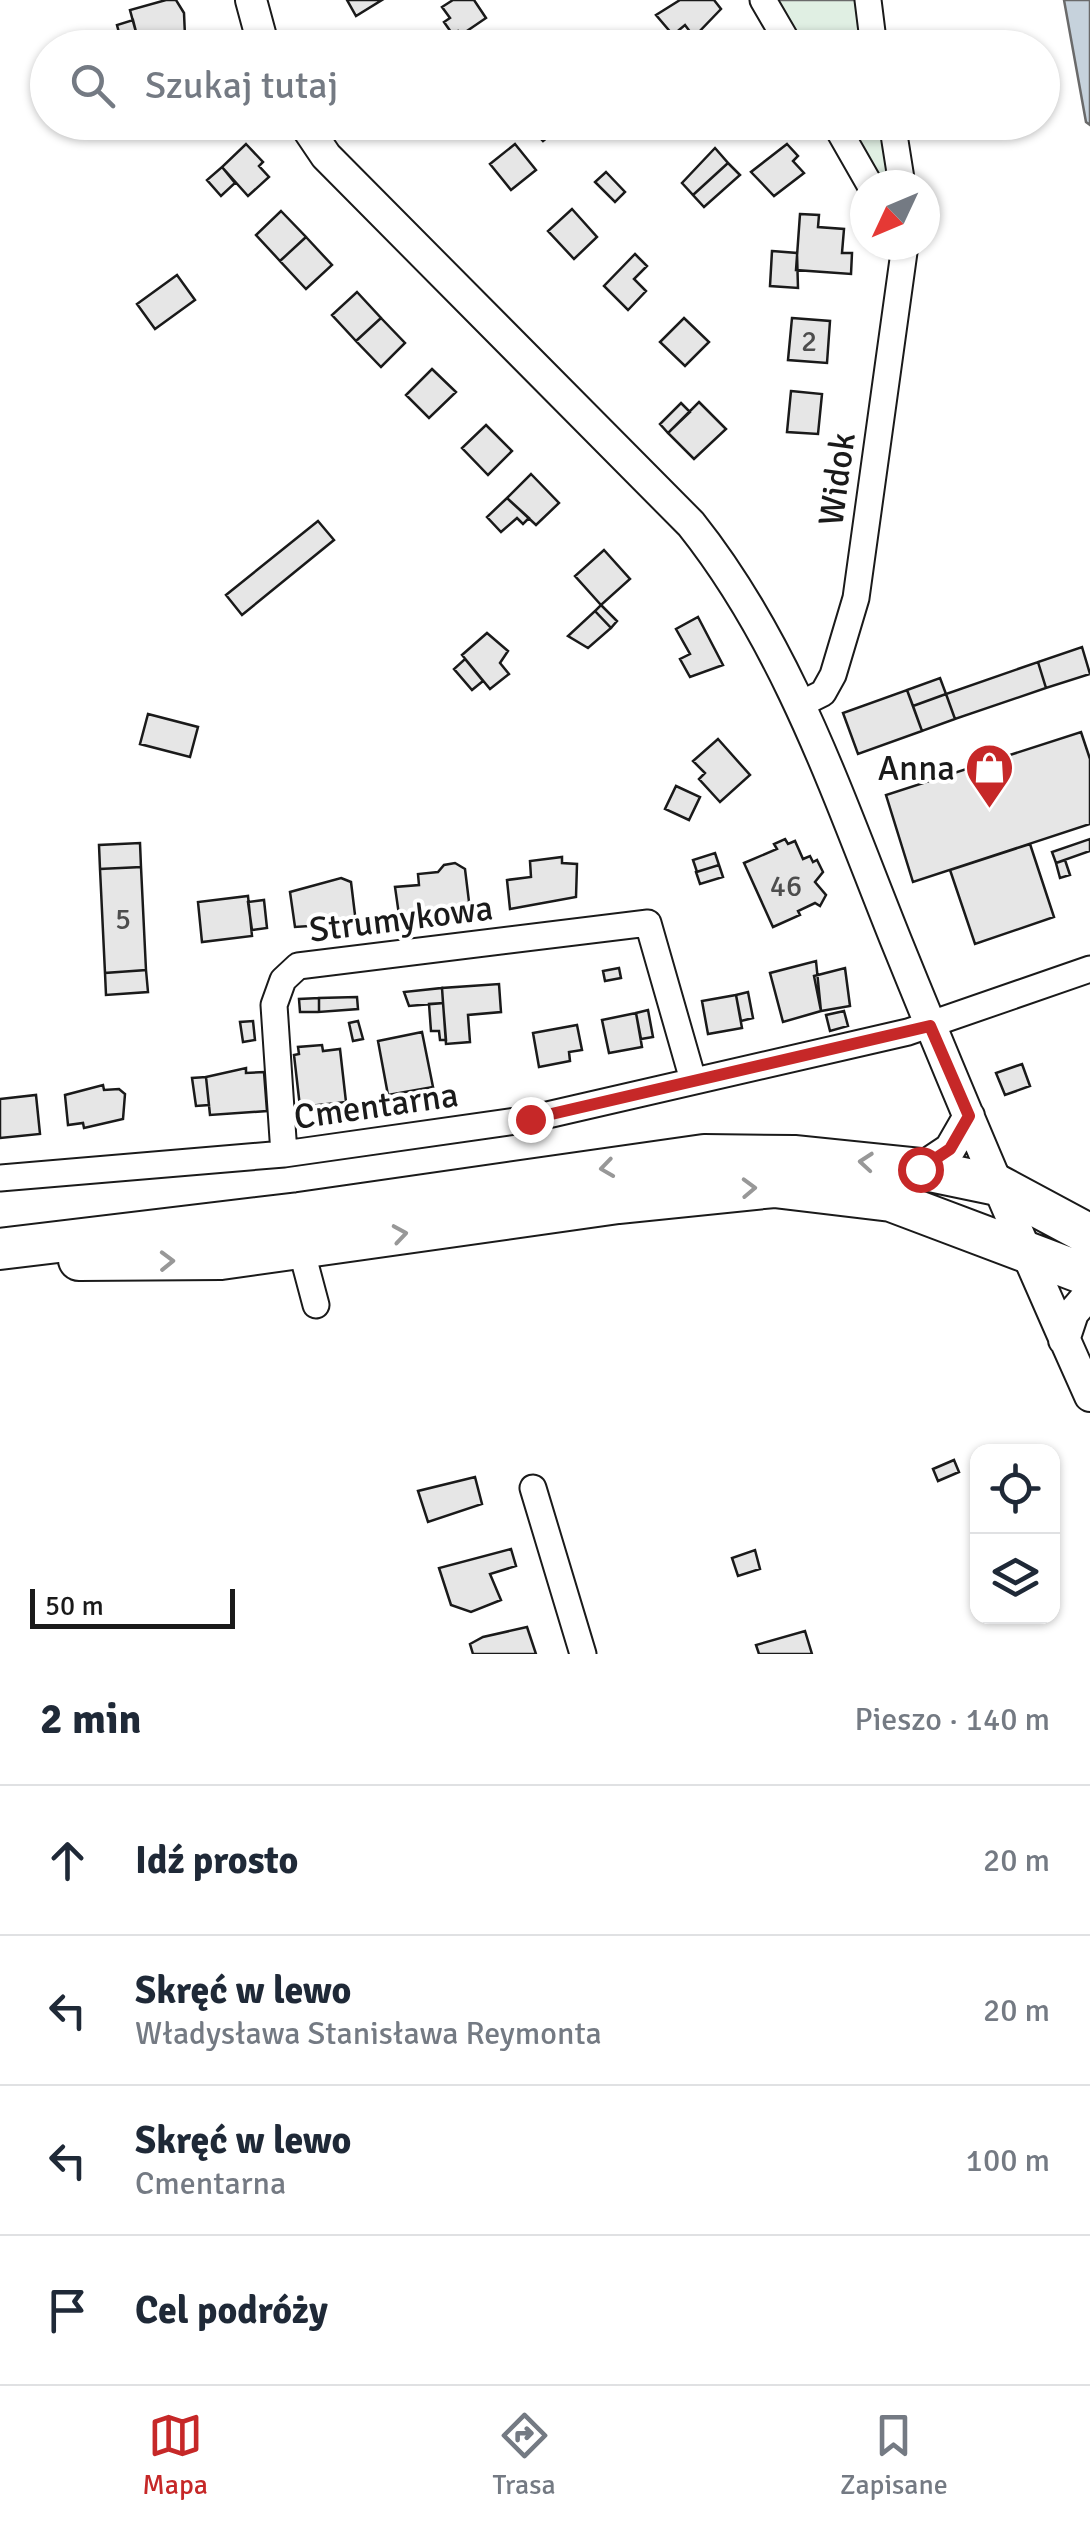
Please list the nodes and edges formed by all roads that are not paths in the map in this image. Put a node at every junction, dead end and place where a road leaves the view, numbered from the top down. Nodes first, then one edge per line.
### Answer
1 (251, 0) edge
2 (763, 0) edge
3 (868, 0) edge
4 (259, 30) edge
5 (780, 30) edge
6 (872, 30) edge
7 (315, 140) edge
8 (844, 140) edge
9 (895, 140) edge
10 (861, 170) edge
11 (900, 170) edge
12 (903, 260) edge
13 (801, 704) junction
14 (1090, 969) edge
15 (930, 1026) junction
16 (693, 1080) junction
17 (969, 1116) junction
18 (284, 1154) junction
19 (0, 1178) edge
20 (996, 1185) junction
21 (913, 1187) junction
22 (338, 1207) junction
23 (269, 1216) junction
24 (1090, 1235) edge
25 (303, 1249) junction
26 (0, 1250) edge
27 (1028, 1253) junction
28 (1090, 1276) edge
29 (1090, 1293) edge
30 (316, 1305) dead end
31 (1064, 1340) junction
32 (1090, 1396) edge
33 (533, 1488) dead end
34 (583, 1654) edge

1 - 4 street
2 - 5 street
3 - 6 street
7 - 13 street
8 - 10 street
9 - 11 street
12 - 13 street, Widok
13 - 15 street
14 - 15 street, Cmentarna
15 - 16 street, Cmentarna
15 - 17 street
16 - 18 street, Cmentarna
16 - 18 street, Strumykowa
17 - 20 street
17 - 21 street
18 - 19 street, Cmentarna
20 - 21 main road
20 - 24 main road
20 - 27 street
21 -> 22 main road
25 -> 21 main road
21 - 27 main road
22 - 23 main road
22 - 25 street
23 - 25 street
23 - 26 main road
26 -> 25 main road
25 - 30 street
27 - 28 main road
27 - 31 street
29 - 31 street
31 - 32 street
33 - 34 street

